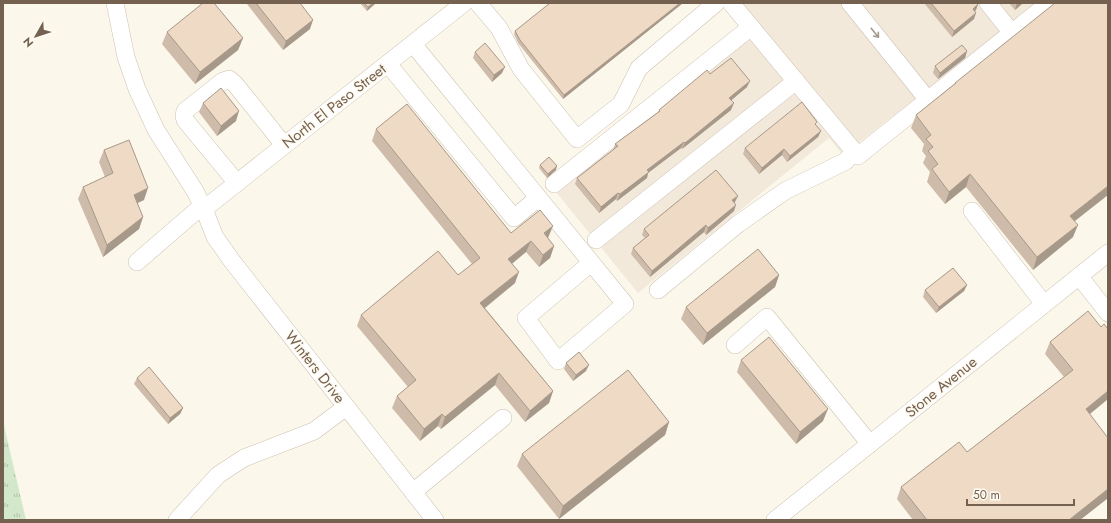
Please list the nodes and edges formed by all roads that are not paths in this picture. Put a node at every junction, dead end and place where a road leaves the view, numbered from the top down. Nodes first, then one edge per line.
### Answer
1 (115, 3) edge
2 (464, 3) edge
3 (478, 3) edge
4 (716, 3) edge
5 (731, 3) edge
6 (850, 3) edge
7 (988, 3) edge
8 (1049, 3) edge
9 (751, 27) junction
10 (1012, 33) junction
11 (413, 44) junction
12 (388, 64) junction
13 (796, 81) junction
14 (928, 100) junction
15 (284, 146) junction
16 (854, 151) junction
17 (237, 183) junction
18 (554, 184) dead end
19 (538, 198) junction
20 (204, 207) junction
21 (972, 211) dead end
22 (596, 240) dead end
23 (1108, 253) edge
24 (137, 262) dead end
25 (591, 263) junction
26 (1080, 276) junction
27 (658, 290) dead end
28 (1044, 304) junction
29 (1108, 313) edge
30 (735, 345) dead end
31 (346, 407) junction
32 (503, 418) dead end
33 (870, 444) junction
34 (413, 492) junction
35 (176, 520) edge
36 (435, 520) edge
37 (774, 520) edge

1 - 20 street, Winters Drive
2 - 11 street, North El Paso Street
3 - 4 street
5 - 9 street
6 -> 14 street
7 - 10 street
8 - 10 street
9 - 13 street
9 - 18 street
10 - 14 street
11 - 12 street, North El Paso Street
11 - 19 street
12 - 15 street, North El Paso Street
12 - 19 street
13 - 16 street
13 - 22 street
14 - 16 street
15 - 17 street, North El Paso Street
15 - 17 street
16 - 27 street
17 - 20 street, North El Paso Street
19 - 25 street
20 - 24 street, North El Paso Street
20 - 31 street, Winters Drive
21 - 28 street
23 - 26 street, Stone Avenue
25 - 25 street
26 - 28 street, Stone Avenue
26 - 29 street
28 - 33 street, Stone Avenue
30 - 33 street
31 - 34 street, Winters Drive
31 - 35 street
32 - 34 street
33 - 37 street, Stone Avenue
34 - 36 street, Winters Drive

